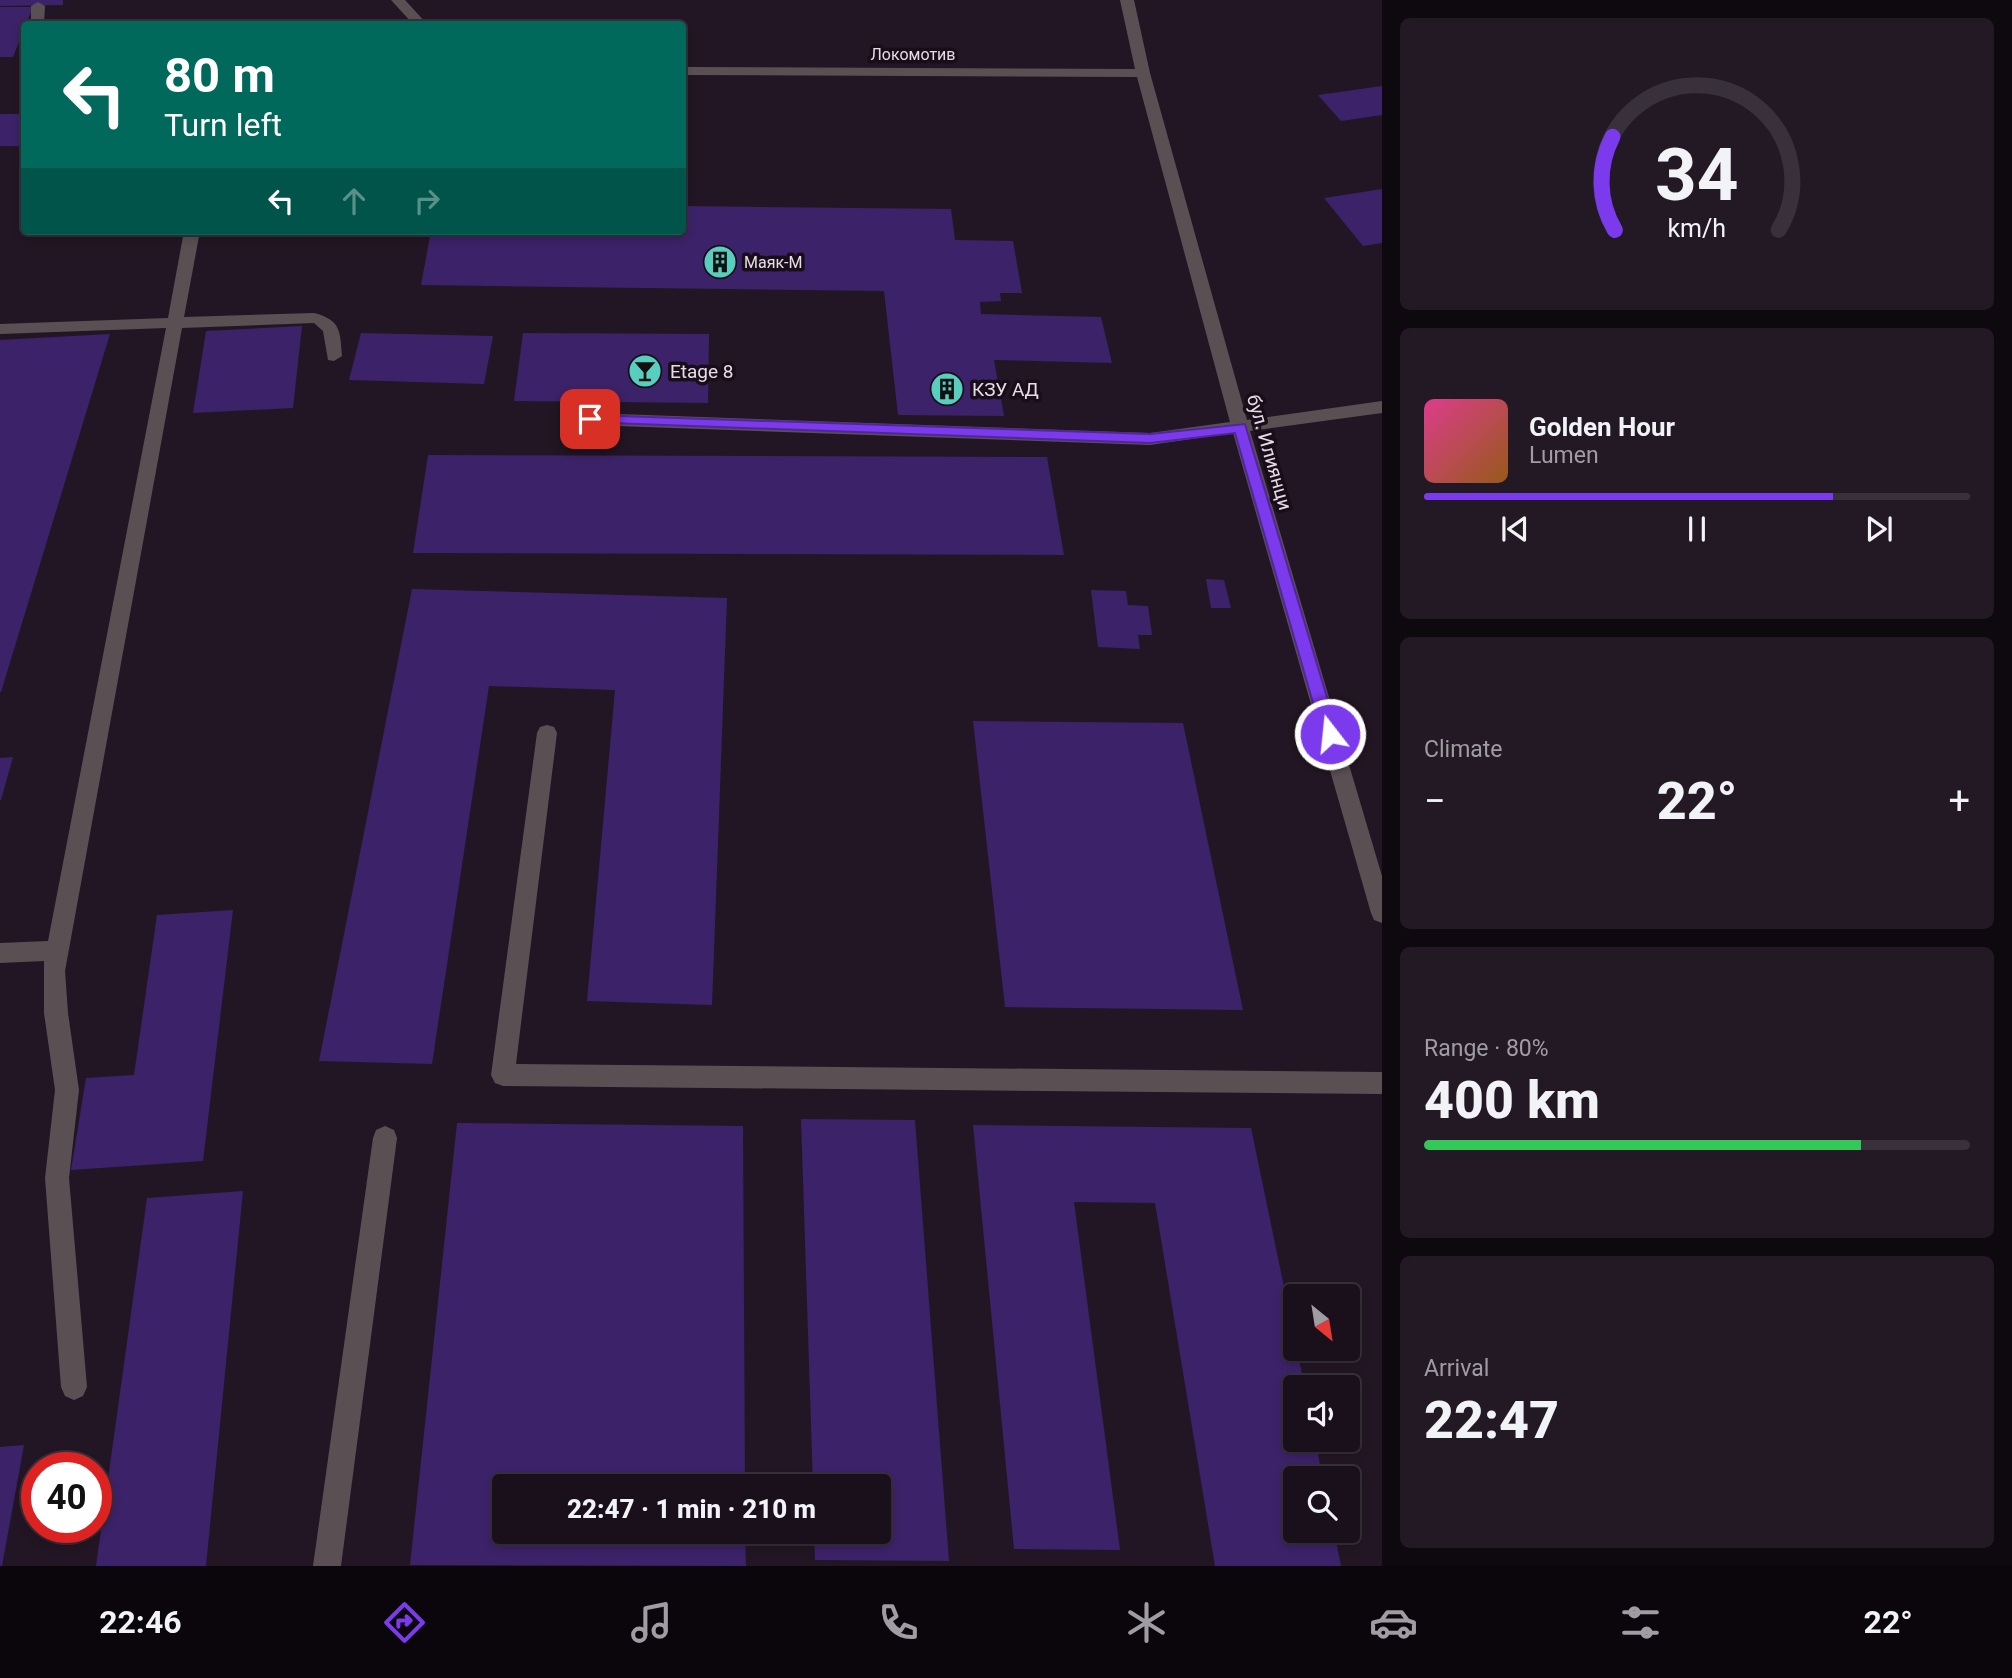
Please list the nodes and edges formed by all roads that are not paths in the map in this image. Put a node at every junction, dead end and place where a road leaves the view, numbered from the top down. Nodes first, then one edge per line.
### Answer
1 (398, 0) edge
2 (1127, 0) edge
3 (38, 6) dead end
4 (37, 21) edge
5 (417, 21) edge
6 (686, 71) edge
7 (1143, 73) junction
8 (191, 235) edge
9 (173, 323) junction
10 (0, 329) edge
11 (334, 356) dead end
12 (1382, 407) edge
13 (590, 419) dead end
14 (1240, 427) junction
15 (547, 733) dead end
16 (1382, 913) edge
17 (58, 951) junction
18 (0, 953) edge
19 (1382, 1083) edge
20 (385, 1138) dead end
21 (74, 1387) dead end
22 (327, 1566) edge

1 - 5 street
2 - 7 street, бул. Илиянци
3 - 4 street
6 - 7 street, Локомотив
7 - 14 street, бул. Илиянци
8 - 9 street
9 - 10 street
9 - 11 street
9 - 17 street
12 - 14 street
13 - 14 street
14 - 16 street, бул. Илиянци
15 - 19 street
17 - 18 street
17 - 21 street
20 - 22 street

